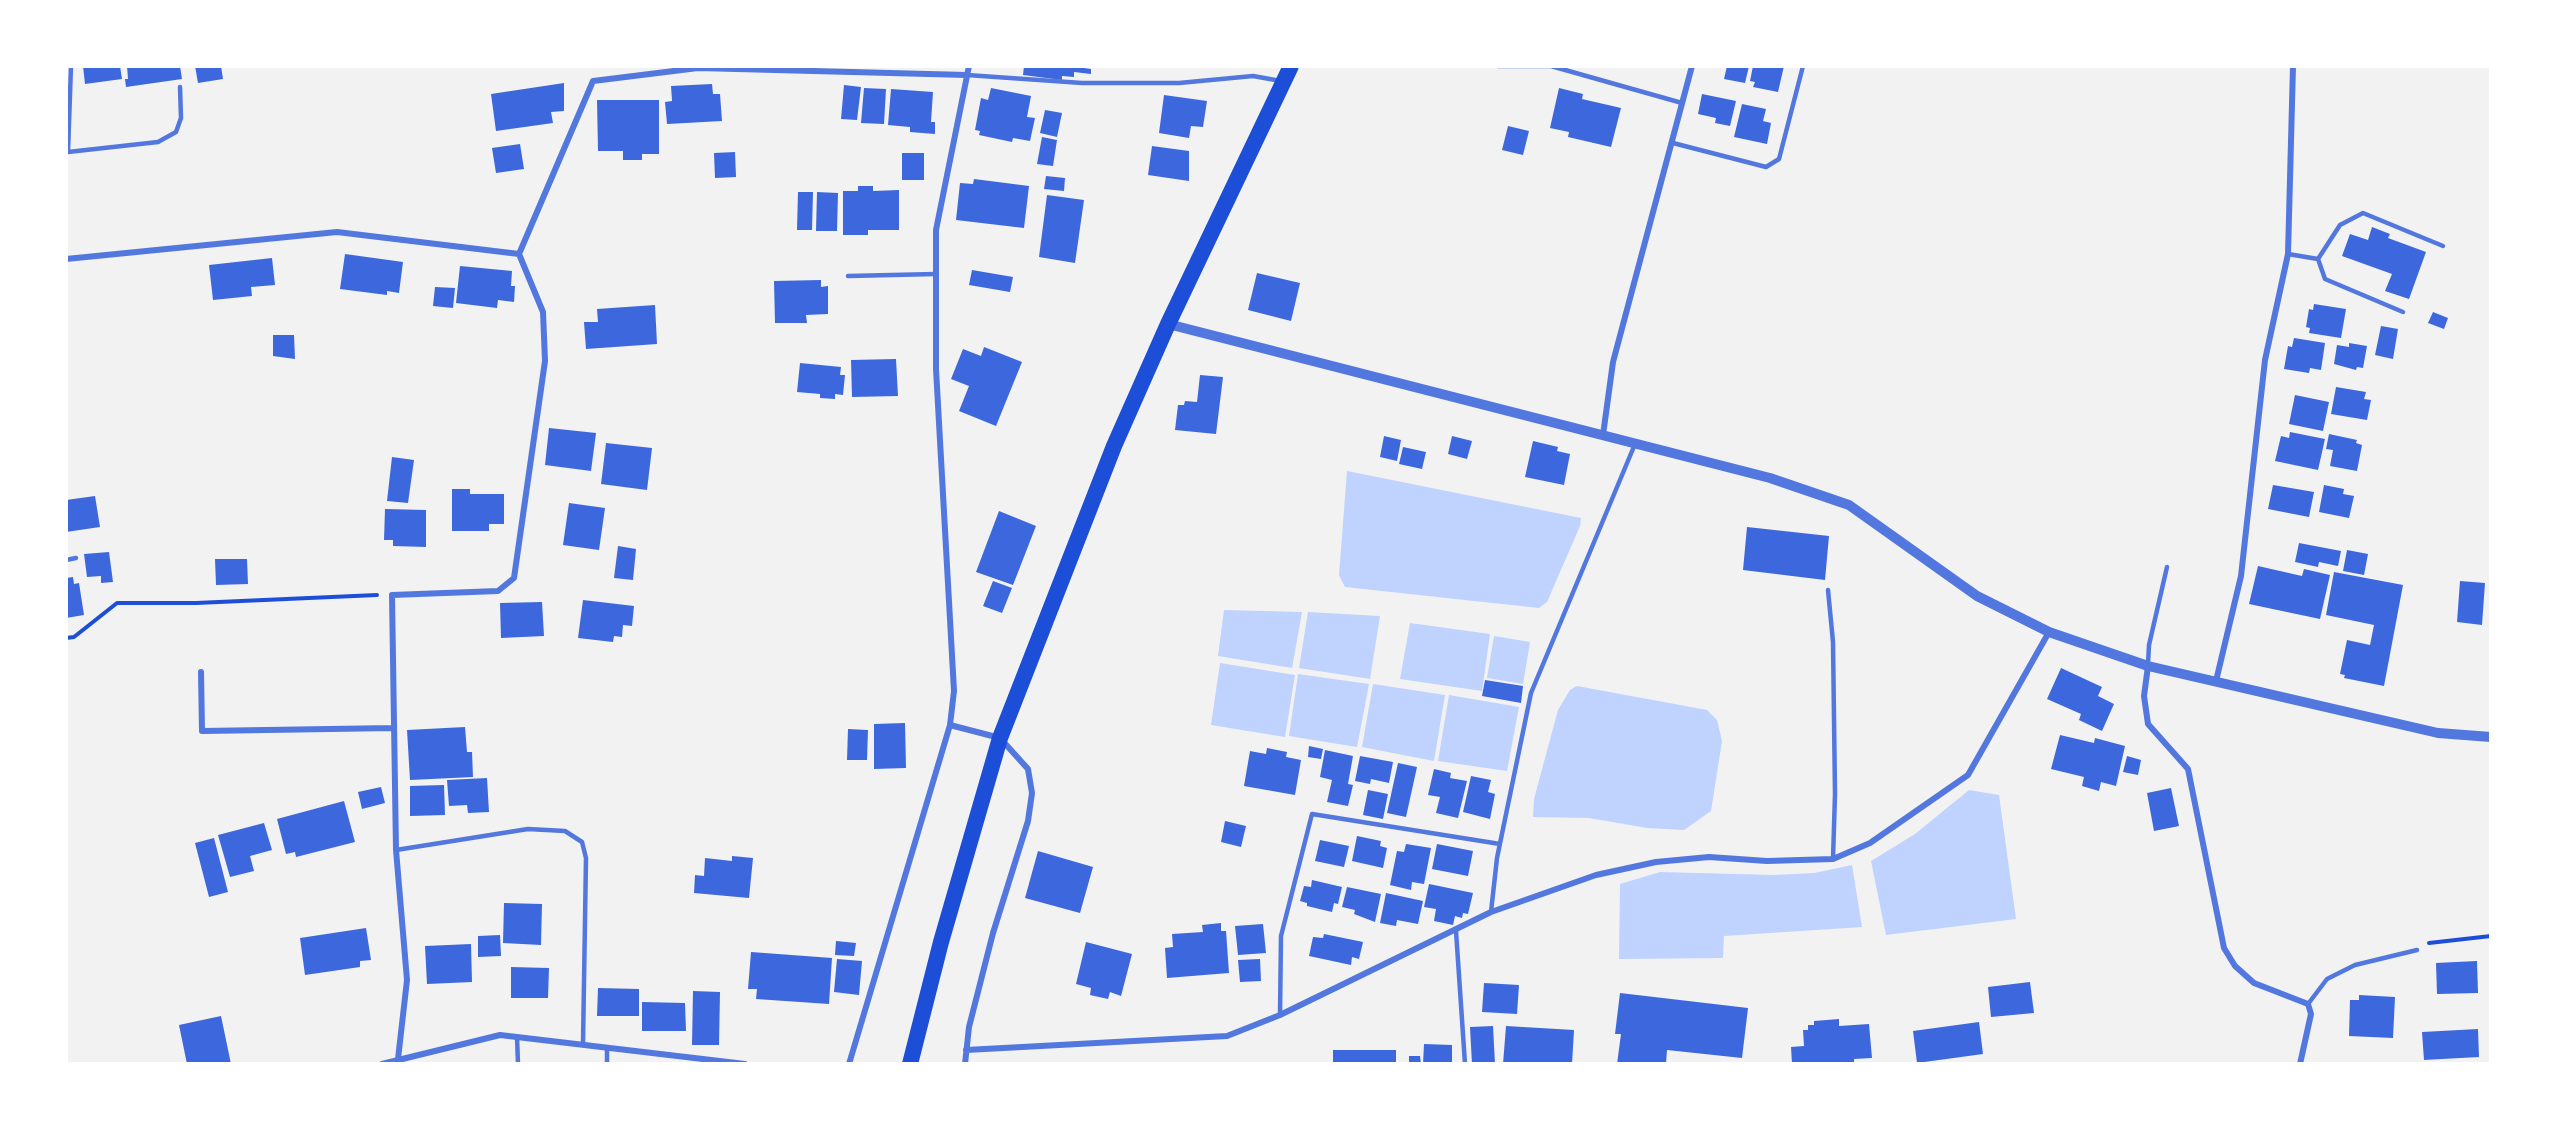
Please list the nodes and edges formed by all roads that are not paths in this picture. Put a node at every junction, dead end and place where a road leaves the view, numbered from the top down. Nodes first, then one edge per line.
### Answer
1 (70, 66) edge
2 (969, 66) edge
3 (1292, 66) edge
4 (1498, 66) edge
5 (1692, 66) edge
6 (1803, 66) edge
7 (2294, 66) edge
8 (967, 75) junction
9 (1284, 82) junction
10 (180, 87) dead end
11 (1682, 103) junction
12 (1673, 143) junction
13 (2443, 246) dead end
14 (519, 254) junction
15 (2288, 254) junction
16 (66, 259) edge
17 (2318, 259) junction
18 (936, 274) junction
19 (849, 276) dead end
20 (2403, 312) dead end
21 (1168, 324) junction
22 (1603, 435) junction
23 (1635, 444) junction
24 (76, 558) dead end
25 (66, 560) edge
26 (2167, 567) dead end
27 (1828, 590) dead end
28 (2049, 632) junction
29 (2148, 666) junction
30 (201, 672) dead end
31 (2216, 681) junction
32 (950, 725) junction
33 (394, 728) junction
34 (2491, 737) edge
35 (1000, 738) junction
36 (1500, 844) junction
37 (396, 850) junction
38 (1833, 859) junction
39 (1491, 912) junction
40 (1456, 931) junction
41 (2417, 950) road end
42 (2308, 1004) junction
43 (1280, 1015) junction
44 (517, 1036) junction
45 (583, 1044) junction
46 (607, 1048) junction
47 (966, 1050) junction
48 (398, 1059) junction
49 (382, 1064) edge
50 (518, 1064) edge
51 (607, 1064) edge
52 (745, 1064) edge
53 (849, 1064) edge
54 (910, 1064) edge
55 (964, 1064) edge
56 (1465, 1064) edge
57 (2300, 1064) edge

1 - 10 lane
2 - 8 street
3 - 9 highway
4 - 11 lane
5 - 11 street
6 - 12 lane
7 - 15 street
8 - 9 lane
8 - 14 street
8 - 18 street
9 - 21 highway
11 - 12 street
12 - 22 street
13 - 17 lane
14 - 16 street
14 - 33 street
15 - 17 lane
15 - 31 street
17 - 20 lane
18 - 19 lane
18 - 32 street
21 - 22 street
21 - 35 highway
22 - 23 street
23 - 28 street
23 - 36 lane
24 - 25 lane
26 - 29 lane
27 - 38 lane
28 - 29 street
28 - 38 street
29 - 31 street
29 - 42 street
30 - 33 street
31 - 34 street
32 - 35 street
32 - 53 street
33 - 37 street
35 - 47 street
35 - 54 highway
36 - 39 lane
36 - 43 lane
37 - 45 lane
37 - 48 street
38 - 39 street
39 - 40 street
40 - 43 street
40 - 56 lane
41 - 42 lane
42 - 57 street
43 - 47 street
44 - 45 street
44 - 48 street
44 - 50 lane
45 - 46 street
46 - 51 lane
46 - 52 street
47 - 55 street
48 - 49 street

